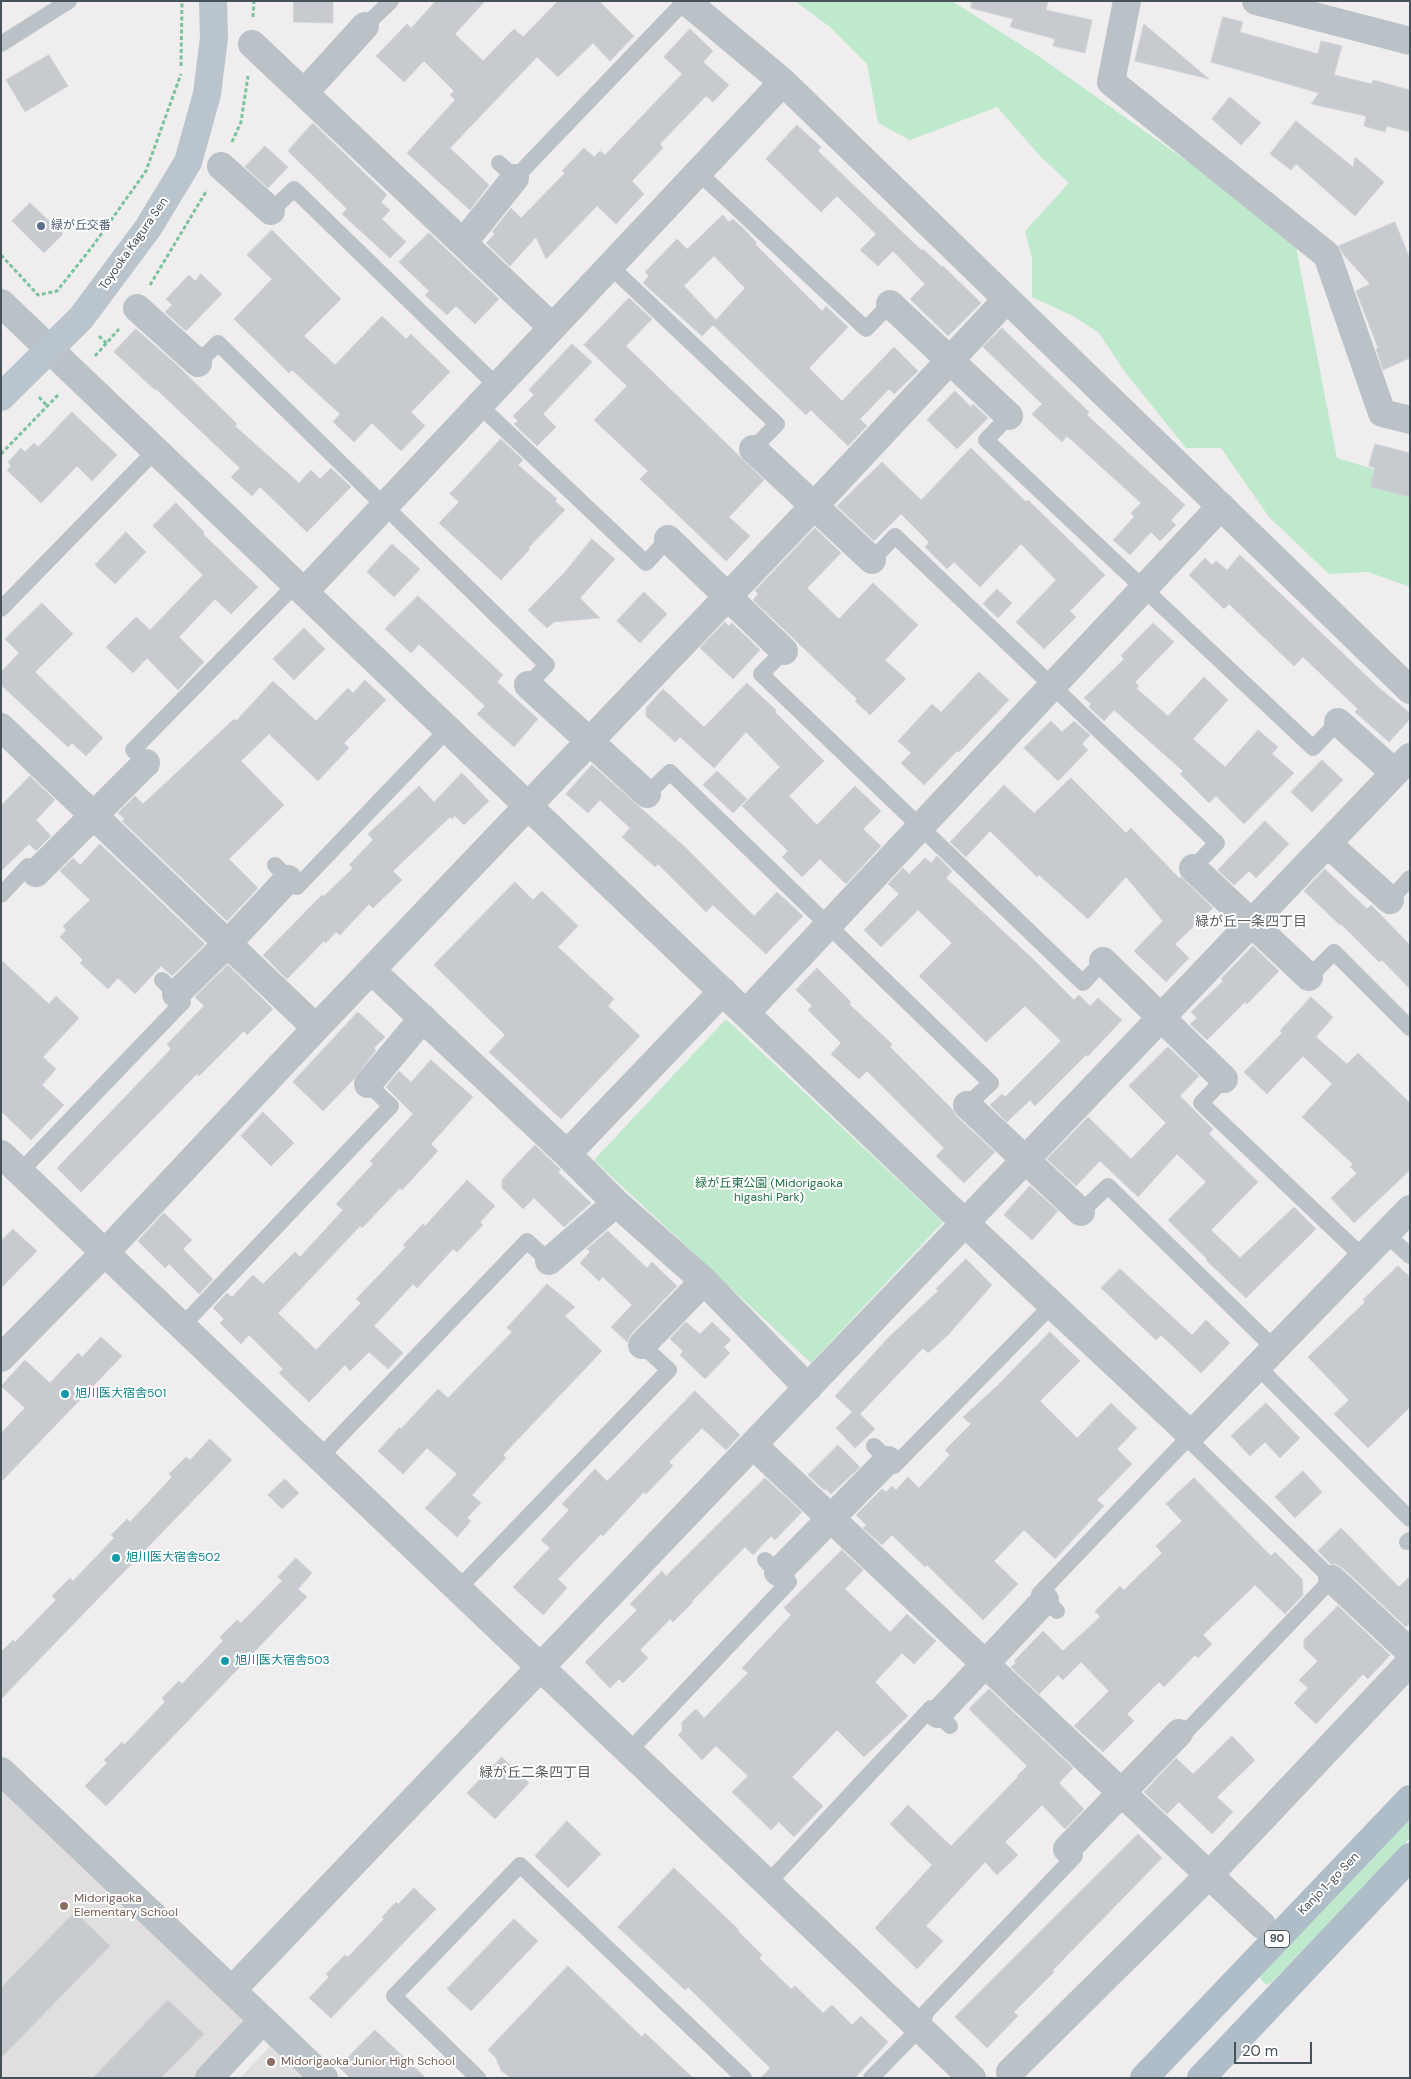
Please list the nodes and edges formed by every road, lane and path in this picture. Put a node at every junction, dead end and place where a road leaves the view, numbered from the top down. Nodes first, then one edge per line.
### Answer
1 (69, 1) edge
2 (182, 1) edge
3 (213, 1) edge
4 (390, 1) edge
5 (685, 1) edge
6 (1127, 1) edge
7 (1256, 1) edge
8 (365, 26) joint
9 (1410, 41) edge
10 (1, 44) edge
11 (252, 44) dead end
12 (783, 82) junction
13 (304, 93) junction
14 (221, 166) dead end
15 (507, 170) joint
16 (698, 172) junction
17 (271, 211) joint
18 (463, 244) junction
19 (1, 255) edge
20 (610, 266) junction
21 (1007, 299) junction
22 (1, 302) edge
23 (890, 304) joint
24 (137, 308) dead end
25 (552, 327) junction
26 (107, 344) dead end
27 (49, 349) junction
28 (950, 360) junction
29 (198, 363) joint
30 (77, 375) junction
31 (488, 396) junction
32 (1, 397) edge
33 (1009, 416) joint
34 (1410, 420) edge
35 (752, 449) joint
36 (156, 450) junction
37 (1, 454) edge
38 (384, 505) junction
39 (814, 506) junction
40 (1221, 506) junction
41 (668, 540) joint
42 (872, 560) joint
43 (300, 588) junction
44 (1143, 589) junction
45 (728, 596) junction
46 (1, 609) edge
47 (784, 651) joint
48 (528, 685) joint
49 (1052, 686) junction
50 (1410, 690) edge
51 (1338, 722) joint
52 (1, 727) edge
53 (448, 729) junction
54 (589, 741) junction
55 (1402, 765) edge
56 (150, 767) joint
57 (647, 794) joint
58 (529, 806) junction
59 (93, 815) junction
60 (920, 827) junction
61 (1328, 844) junction
62 (1193, 868) joint
63 (281, 872) joint
64 (41, 877) joint
65 (1410, 878) edge
66 (1, 895) edge
67 (1390, 900) joint
68 (1252, 923) junction
69 (829, 925) junction
70 (228, 943) junction
71 (1103, 961) joint
72 (371, 970) junction
73 (1309, 976) joint
74 (169, 987) joint
75 (723, 991) junction
76 (746, 1014) junction
77 (423, 1018) junction
78 (1162, 1018) junction
79 (316, 1028) junction
80 (1410, 1028) edge
81 (1224, 1079) joint
82 (368, 1084) joint
83 (967, 1105) joint
84 (568, 1154) junction
85 (1026, 1160) junction
86 (11, 1163) edge
87 (616, 1203) junction
88 (1410, 1209) edge
89 (1081, 1212) joint
90 (965, 1223) junction
91 (1386, 1234) junction
92 (104, 1252) junction
93 (1410, 1256) edge
94 (1363, 1257) junction
95 (549, 1261) joint
96 (704, 1282) junction
97 (1052, 1305) junction
98 (182, 1326) junction
99 (642, 1345) joint
100 (1, 1358) edge
101 (1266, 1358) junction
102 (808, 1388) junction
103 (1189, 1437) junction
104 (754, 1445) junction
105 (881, 1453) joint
106 (320, 1457) junction
107 (831, 1518) junction
108 (1410, 1519) edge
109 (772, 1566) joint
110 (1332, 1579) junction
111 (458, 1589) junction
112 (1051, 1605) joint
113 (1410, 1652) edge
114 (1410, 1662) edge
115 (985, 1664) junction
116 (541, 1667) junction
117 (944, 1720) joint
118 (1179, 1733) joint
119 (629, 1751) junction
120 (1, 1771) edge
121 (1122, 1793) junction
122 (1410, 1799) edge
123 (1067, 1849) joint
124 (1410, 1857) edge
125 (1209, 1875) junction
126 (768, 1883) junction
127 (1262, 1925) dead end
128 (232, 1990) junction
129 (263, 2020) junction
130 (920, 2028) junction
131 (1010, 2072) dead end
132 (209, 2078) edge
133 (324, 2078) edge
134 (478, 2078) edge
135 (744, 2078) edge
136 (871, 2078) edge
137 (972, 2078) edge
138 (1144, 2078) edge
139 (1200, 2078) edge

1 - 10 lane
2 - 19 path
3 - 27 street, Toyooka Kagura Sen
4 - 8 lane
5 - 12 street
5 - 15 lane
6 - 34 street
7 - 9 street
8 - 13 street
11 - 13 street
12 - 16 street
12 - 21 street
13 - 18 street
14 - 17 street
15 - 18 street
16 - 20 street
16 - 23 lane
17 - 31 lane
18 - 25 street
20 - 25 street
20 - 35 lane
21 - 28 street
21 - 40 street
22 - 27 street
23 - 28 street
24 - 29 street
25 - 31 street
26 - 30 path
27 - 30 street
27 - 32 street, Toyooka Kagura Sen
28 - 33 street
28 - 39 street
29 - 38 lane
30 - 36 street
30 - 37 path
31 - 38 street
31 - 41 lane
33 - 44 lane
35 - 39 street
36 - 43 street
36 - 46 lane
38 - 43 street
38 - 48 lane
39 - 42 street
39 - 45 street
40 - 44 street
40 - 50 street
41 - 45 street
42 - 49 lane
43 - 53 street
43 - 56 lane
44 - 49 street
44 - 51 lane
45 - 47 street
45 - 54 street
47 - 60 lane
48 - 54 street
49 - 60 street
49 - 62 lane
51 - 55 street
52 - 59 street
53 - 58 street
53 - 63 lane
54 - 57 street
54 - 58 street
55 - 61 street
56 - 59 street
57 - 69 lane
58 - 72 street
58 - 75 street
59 - 64 street
59 - 70 street
60 - 69 street
60 - 71 lane
61 - 67 street
61 - 68 street
62 - 68 street
63 - 70 street
64 - 66 lane
65 - 67 lane
68 - 73 street
68 - 78 street
69 - 76 street
69 - 83 lane
70 - 74 street
70 - 79 street
71 - 78 street
72 - 77 street
72 - 79 street
73 - 80 lane
74 - 86 lane
75 - 76 street
75 - 84 street
76 - 90 street
77 - 82 street
77 - 84 street
78 - 81 street
78 - 85 street
79 - 92 street
81 - 94 lane
82 - 98 lane
83 - 85 street
84 - 87 street
85 - 89 street
85 - 90 street
86 - 92 street
87 - 95 street
87 - 96 street
88 - 91 street
89 - 101 lane
90 - 97 street
90 - 102 street
91 - 93 lane
91 - 94 street
92 - 98 street
92 - 100 street
94 - 101 street
95 - 106 lane
96 - 99 street
96 - 102 street
97 - 103 street
97 - 105 lane
98 - 106 street
99 - 111 lane
101 - 103 street
101 - 108 lane
102 - 104 street
103 - 110 lane
103 - 112 lane
104 - 107 street
104 - 116 street
105 - 107 street
106 - 111 street
107 - 109 street
107 - 115 street
109 - 119 lane
110 - 113 street
110 - 118 lane
111 - 116 street
112 - 115 street
114 - 125 street
115 - 117 street
115 - 121 street
116 - 119 street
116 - 128 street
117 - 126 lane
118 - 121 street
119 - 126 street
120 - 128 street
121 - 123 street
121 - 125 street
122 - 138 main road, Kanjo 1-go Sen / 90
123 - 130 lane
124 - 139 main road
125 - 127 street
125 - 131 street
126 - 130 street
128 - 129 street
129 - 132 street
129 - 133 street
130 - 136 lane
130 - 137 street
134 - 135 lane

